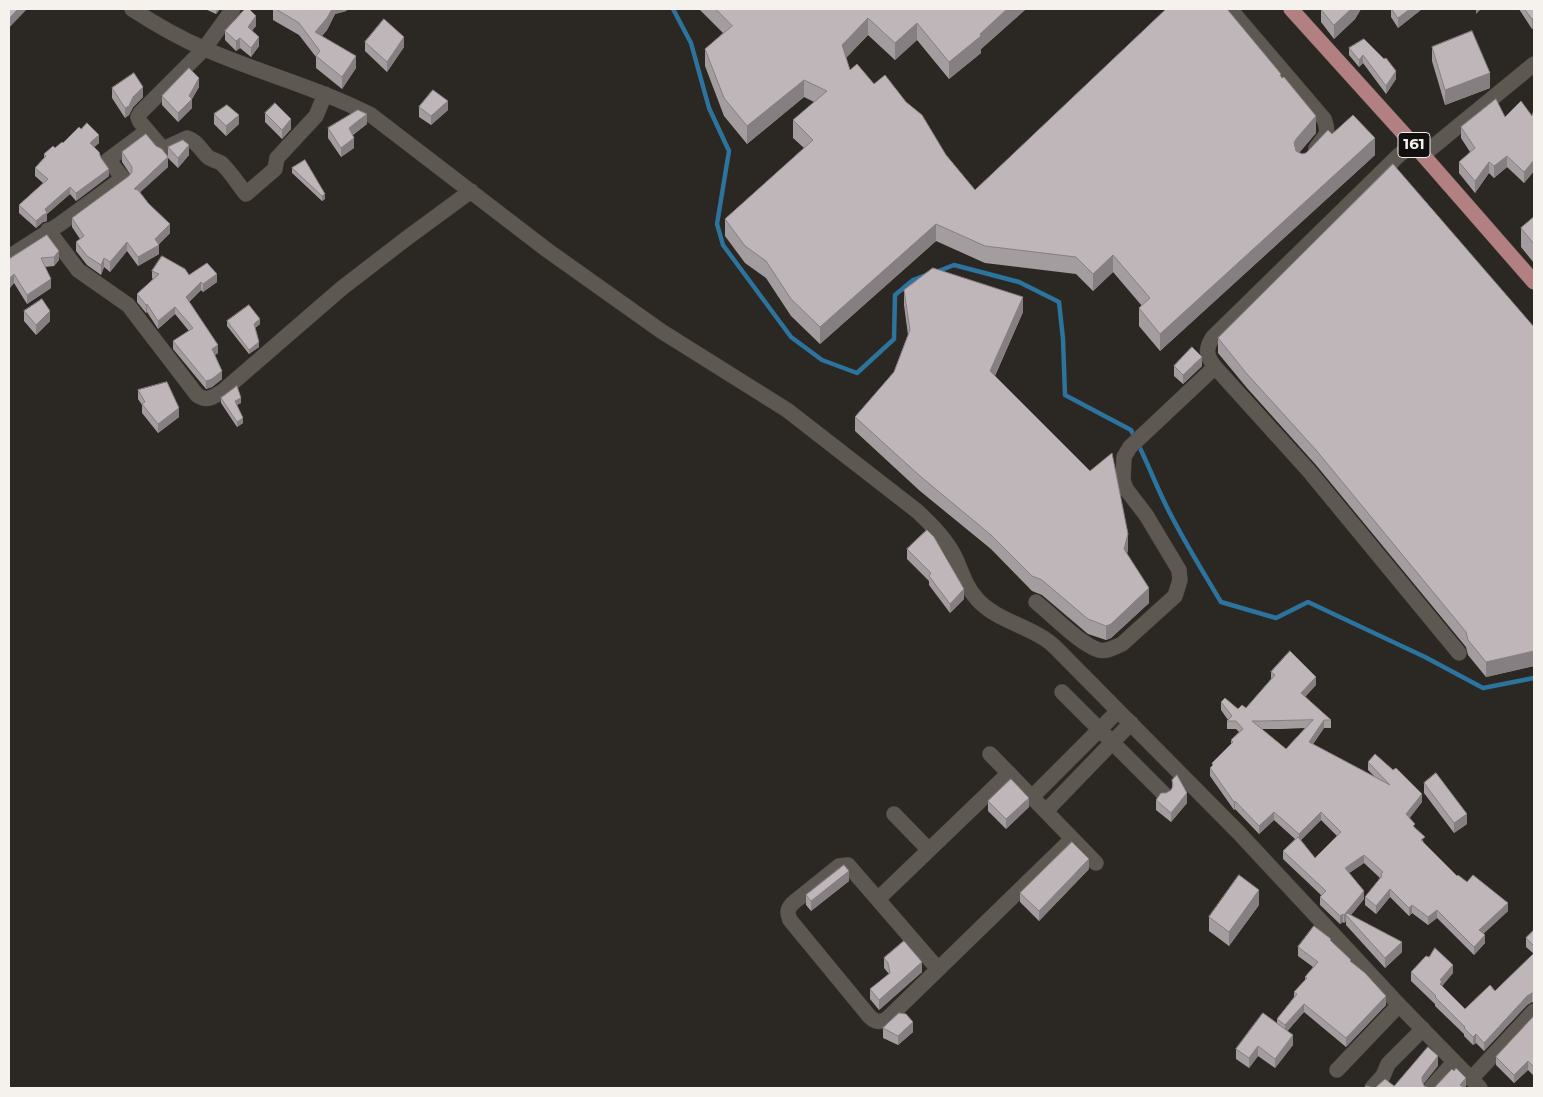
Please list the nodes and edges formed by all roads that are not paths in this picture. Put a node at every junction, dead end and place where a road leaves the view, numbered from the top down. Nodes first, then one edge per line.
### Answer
1 (132, 9) edge
2 (233, 9) edge
3 (1230, 9) edge
4 (1291, 9) edge
5 (204, 49) junction
6 (1534, 64) edge
7 (325, 94) junction
8 (147, 131) junction
9 (1418, 149) junction
10 (1304, 162) edge
11 (472, 191) junction
12 (48, 230) junction
13 (9, 257) edge
14 (1534, 282) edge
15 (1215, 367) junction
16 (1036, 602) dead end
17 (1459, 653) dead end
18 (1062, 692) dead end
19 (1118, 711) junction
20 (1131, 723) junction
21 (1100, 730) junction
22 (1112, 742) junction
23 (990, 754) dead end
24 (1009, 773) junction
25 (1164, 794) edge
26 (1032, 797) junction
27 (1046, 812) junction
28 (894, 814) dead end
29 (1072, 839) junction
30 (929, 850) junction
31 (1096, 863) dead end
32 (878, 899) junction
33 (938, 969) junction
34 (1399, 1005) junction
35 (1534, 1011) edge
36 (1422, 1029) junction
37 (1454, 1062) junction
38 (1337, 1070) dead end
39 (1475, 1083) edge
40 (1372, 1088) edge
41 (1431, 1088) edge

1 - 5 street
2 - 5 street
3 - 10 street
4 - 9 main road, 161
5 - 7 street
5 - 8 street
6 - 9 street
7 - 8 street
7 - 11 street
8 - 12 street
9 - 14 main road, 161
9 - 15 street
11 - 12 street
11 - 19 street
12 - 13 street
15 - 16 street
15 - 17 street
18 - 21 street
19 - 20 street
19 - 21 street
20 - 22 street
20 - 34 street
21 - 22 street
21 - 26 street
22 - 25 street
22 - 27 street
23 - 24 street
24 - 26 street
24 - 30 street
26 - 27 street
27 - 29 street
28 - 30 street
29 - 31 street
29 - 33 street
30 - 32 street
32 - 33 street
32 - 33 street
34 - 36 street
34 - 38 street
35 - 39 street
36 - 37 street
36 - 40 street
37 - 39 street
37 - 41 street

